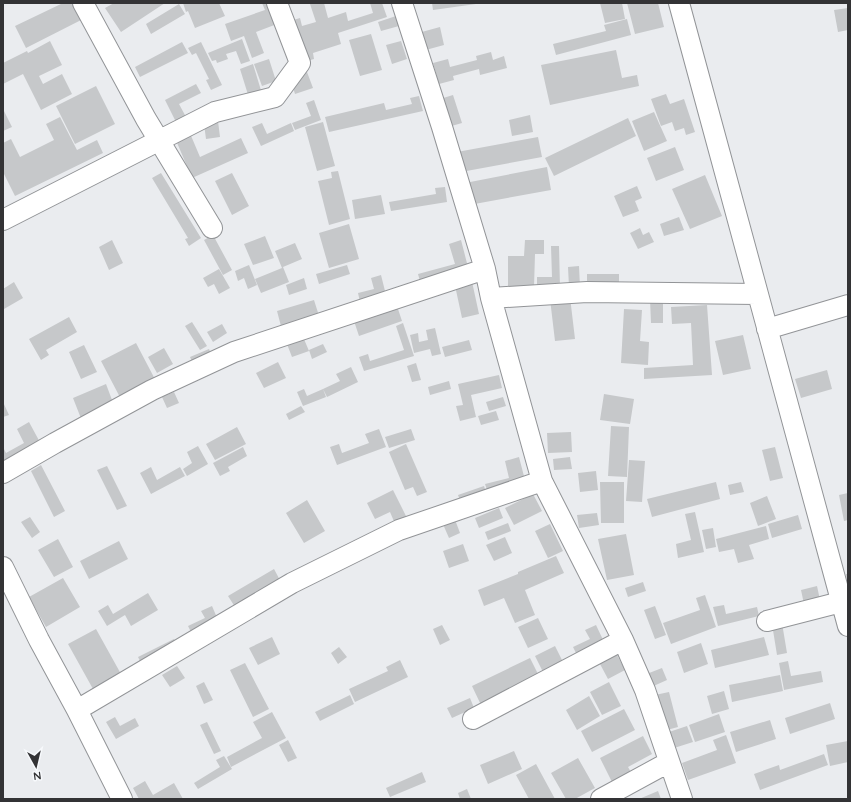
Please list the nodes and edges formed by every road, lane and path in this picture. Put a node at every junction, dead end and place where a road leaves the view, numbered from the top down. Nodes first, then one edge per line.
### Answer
1 (83, 3) edge
2 (277, 3) edge
3 (402, 3) edge
4 (679, 3) edge
5 (159, 140) junction
6 (3, 220) edge
7 (212, 228) dead end
8 (485, 269) junction
9 (757, 294) junction
10 (491, 298) junction
11 (848, 305) edge
12 (767, 329) junction
13 (3, 473) edge
14 (542, 481) junction
15 (3, 567) edge
16 (841, 602) junction
17 (767, 621) dead end
18 (848, 626) edge
19 (623, 640) junction
20 (77, 710) junction
21 (473, 719) dead end
22 (669, 762) junction
23 (122, 799) edge
24 (601, 799) edge
25 (682, 799) edge

1 - 5 street
2 - 5 street
3 - 8 street
4 - 9 street
5 - 6 street
5 - 7 street
8 - 10 street
8 - 13 street
9 - 10 street
9 - 12 street
10 - 14 street
11 - 12 street
12 - 16 street
14 - 19 street
14 - 20 street
15 - 20 street
16 - 17 street
16 - 18 street
19 - 21 street
19 - 22 street
20 - 23 street
22 - 24 street
22 - 25 street

